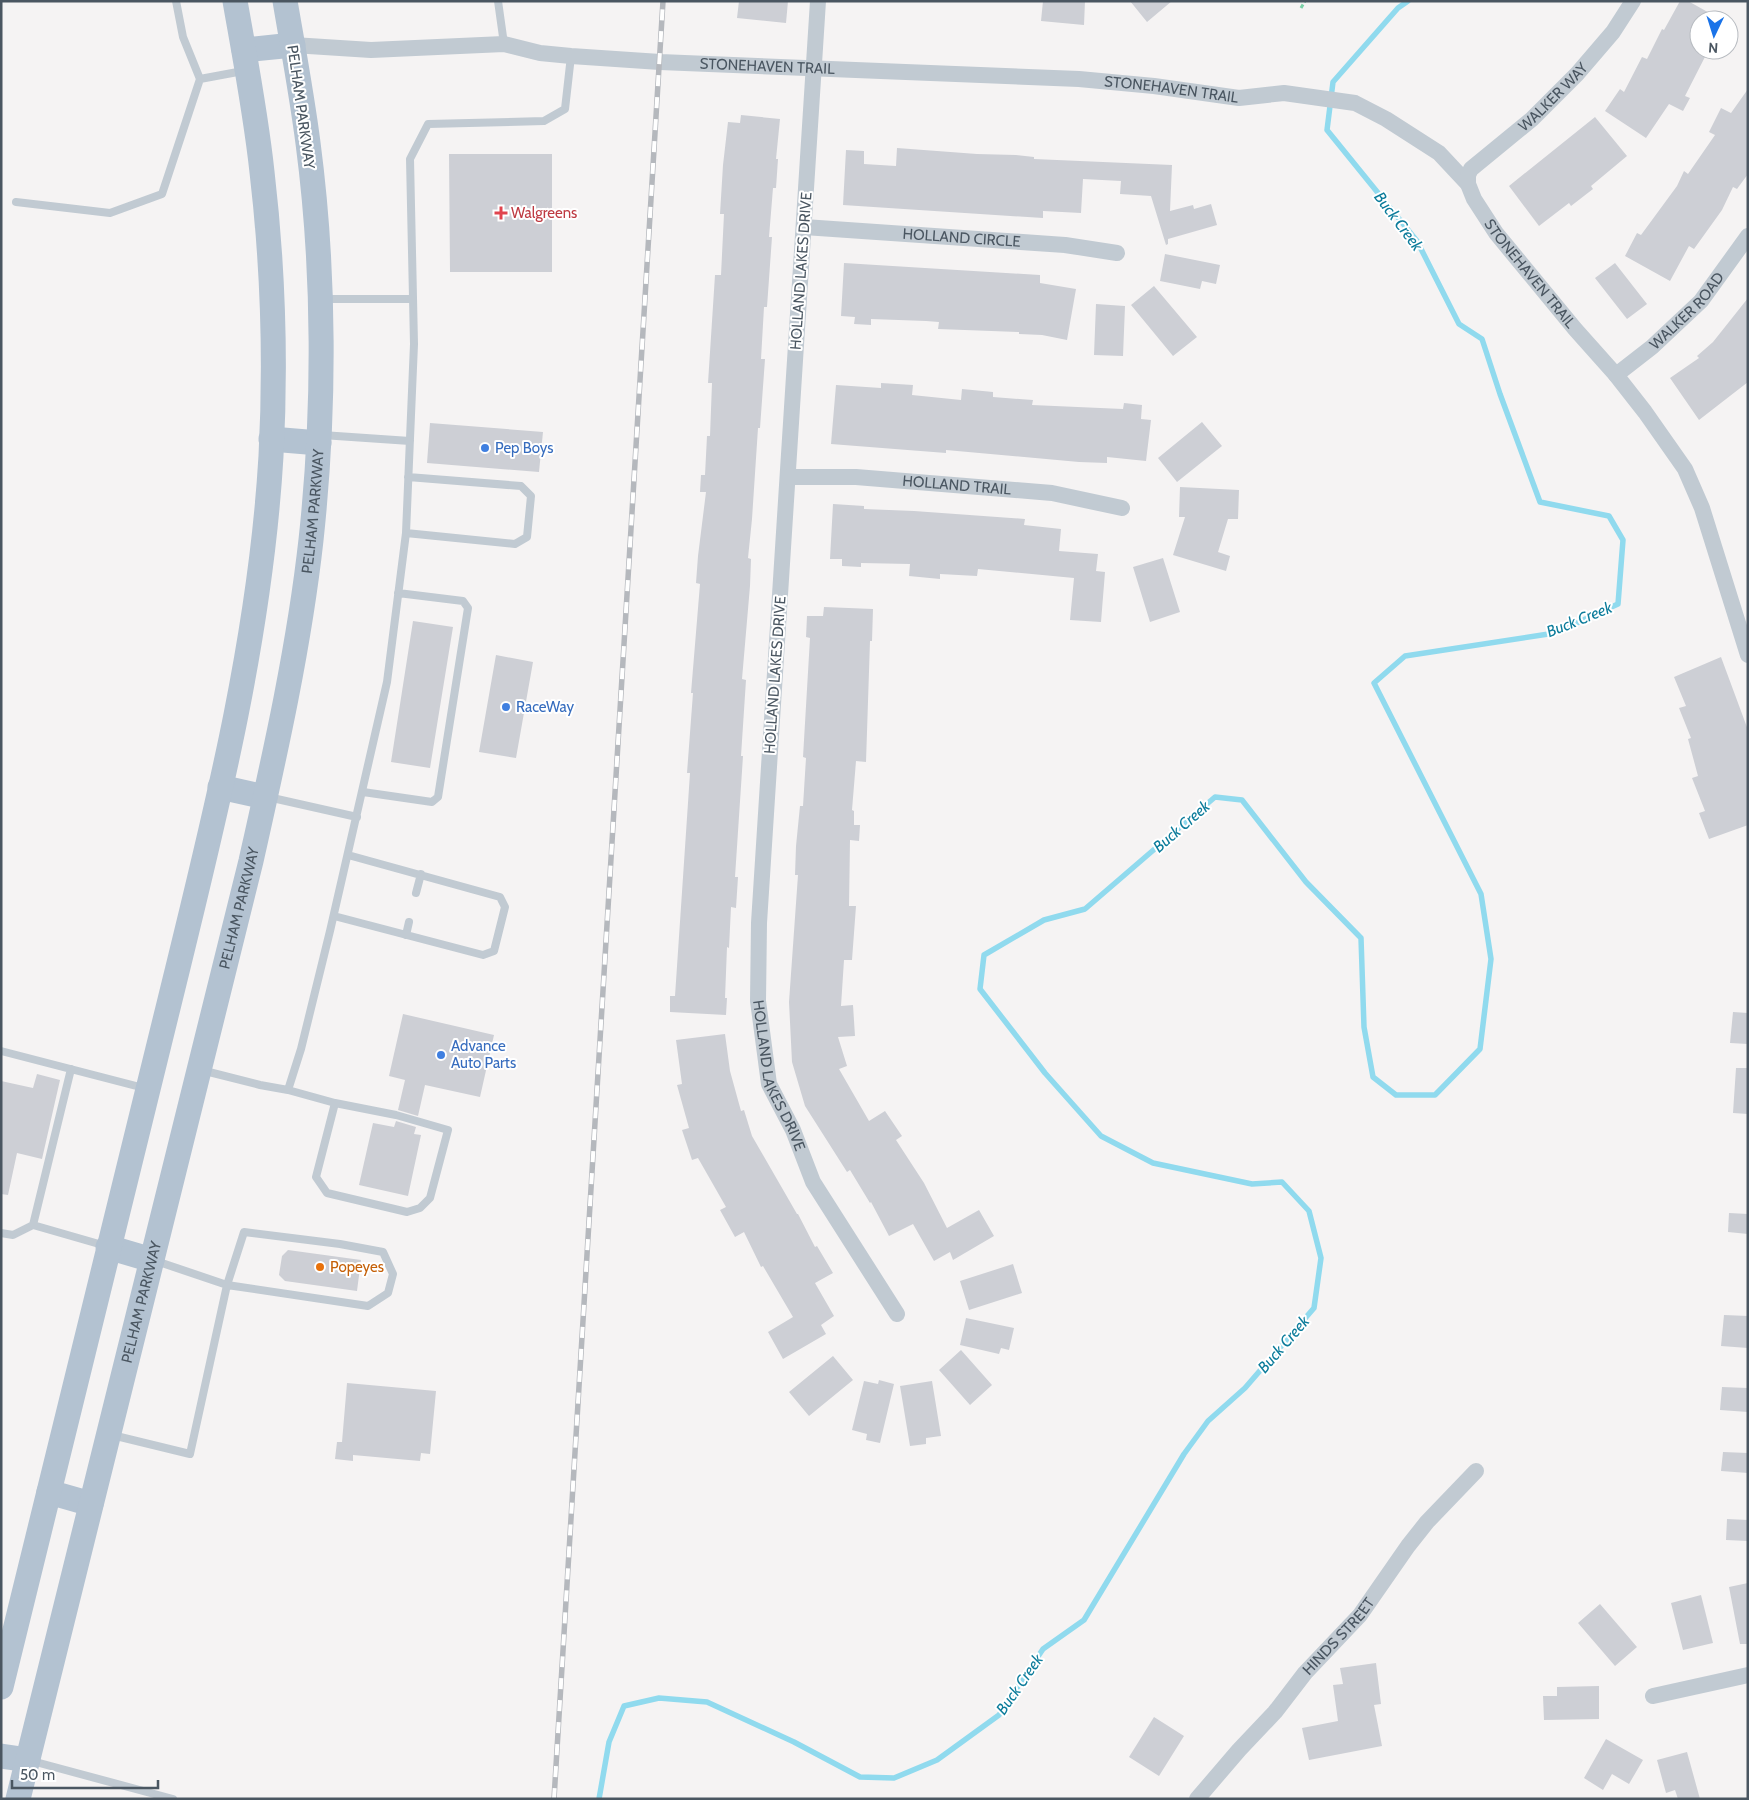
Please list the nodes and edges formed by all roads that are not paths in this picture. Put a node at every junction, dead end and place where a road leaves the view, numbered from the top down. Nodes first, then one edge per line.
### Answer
1 (176, 1) edge
2 (235, 1) edge
3 (285, 1) edge
4 (498, 1) edge
5 (818, 1) edge
6 (1633, 1) edge
7 (504, 44) junction
8 (293, 45) junction
9 (571, 56) junction
10 (246, 60) junction
11 (814, 68) junction
12 (200, 79) junction
13 (1468, 184) junction
14 (16, 202) dead end
15 (804, 227) junction
16 (1748, 236) edge
17 (1117, 253) dead end
18 (320, 300) junction
19 (413, 300) junction
20 (1616, 374) junction
21 (271, 439) junction
22 (319, 439) junction
23 (410, 441) junction
24 (408, 476) junction
25 (788, 476) junction
26 (1122, 508) dead end
27 (406, 533) junction
28 (398, 593) junction
29 (1748, 655) edge
30 (220, 787) junction
31 (362, 792) junction
32 (266, 797) junction
33 (357, 817) junction
34 (348, 855) junction
35 (421, 874) junction
36 (416, 893) dead end
37 (334, 916) junction
38 (409, 922) dead end
39 (406, 935) junction
40 (1, 1051) edge
41 (71, 1069) junction
42 (199, 1069) junction
43 (148, 1090) junction
44 (288, 1090) junction
45 (335, 1102) junction
46 (33, 1225) junction
47 (1, 1233) edge
48 (108, 1247) junction
49 (152, 1260) junction
50 (227, 1285) junction
51 (898, 1314) dead end
52 (109, 1434) junction
53 (1476, 1471) dead end
54 (49, 1492) junction
55 (91, 1504) junction
56 (1748, 1675) edge
57 (1, 1687) edge
58 (1652, 1696) dead end
59 (1, 1756) edge
60 (28, 1760) junction
61 (18, 1799) edge
62 (173, 1799) edge
63 (1197, 1799) edge

1 - 12 lane
2 - 10 main road
3 - 8 main road, PELHAM PARKWAY
4 - 7 lane
5 - 11 street, HOLLAND LAKES DRIVE
6 - 13 street, WALKER WAY
7 - 8 street, STONEHAVEN TRAIL
7 - 9 street, STONEHAVEN TRAIL
8 - 10 main road
8 - 18 main road, PELHAM PARKWAY
9 - 11 street, STONEHAVEN TRAIL
9 - 19 lane
10 - 12 lane
10 - 21 main road
11 - 13 street, STONEHAVEN TRAIL
11 - 15 street, HOLLAND LAKES DRIVE
12 - 14 lane
13 - 20 street, STONEHAVEN TRAIL
15 - 17 street, HOLLAND CIRCLE
15 - 25 street, HOLLAND LAKES DRIVE
16 - 20 street, WALKER ROAD
18 - 19 lane
18 - 22 main road, PELHAM PARKWAY
19 - 23 lane
20 - 29 street, STONEHAVEN TRAIL
21 - 22 main road
21 - 30 main road
22 - 23 lane
22 - 32 main road, PELHAM PARKWAY
23 - 24 lane
24 - 27 lane
24 - 27 lane
25 - 26 street, HOLLAND TRAIL
25 - 51 street, HOLLAND LAKES DRIVE
27 - 28 lane
28 - 31 lane
28 - 31 lane
30 - 32 main road
30 - 43 main road
31 - 33 lane
32 - 33 lane
32 - 42 main road, PELHAM PARKWAY
33 - 34 lane
34 - 35 lane
34 - 37 lane
35 - 36 lane
35 - 39 lane
37 - 39 lane
37 - 44 lane
38 - 39 lane
40 - 41 lane
41 - 43 lane
41 - 46 lane
42 - 44 lane
42 - 49 main road, PELHAM PARKWAY
43 - 48 main road
44 - 45 lane
45 - 45 lane
46 - 47 lane
46 - 48 lane
48 - 49 main road
48 - 54 main road
49 - 50 lane
49 - 52 main road, PELHAM PARKWAY
50 - 50 lane
50 - 52 lane
52 - 55 main road, PELHAM PARKWAY
53 - 63 street, HINDS STREET
54 - 55 main road
54 - 57 main road
55 - 60 main road, PELHAM PARKWAY
56 - 58 street
59 - 60 main road
60 - 61 main road, PELHAM PARKWAY
60 - 62 lane

